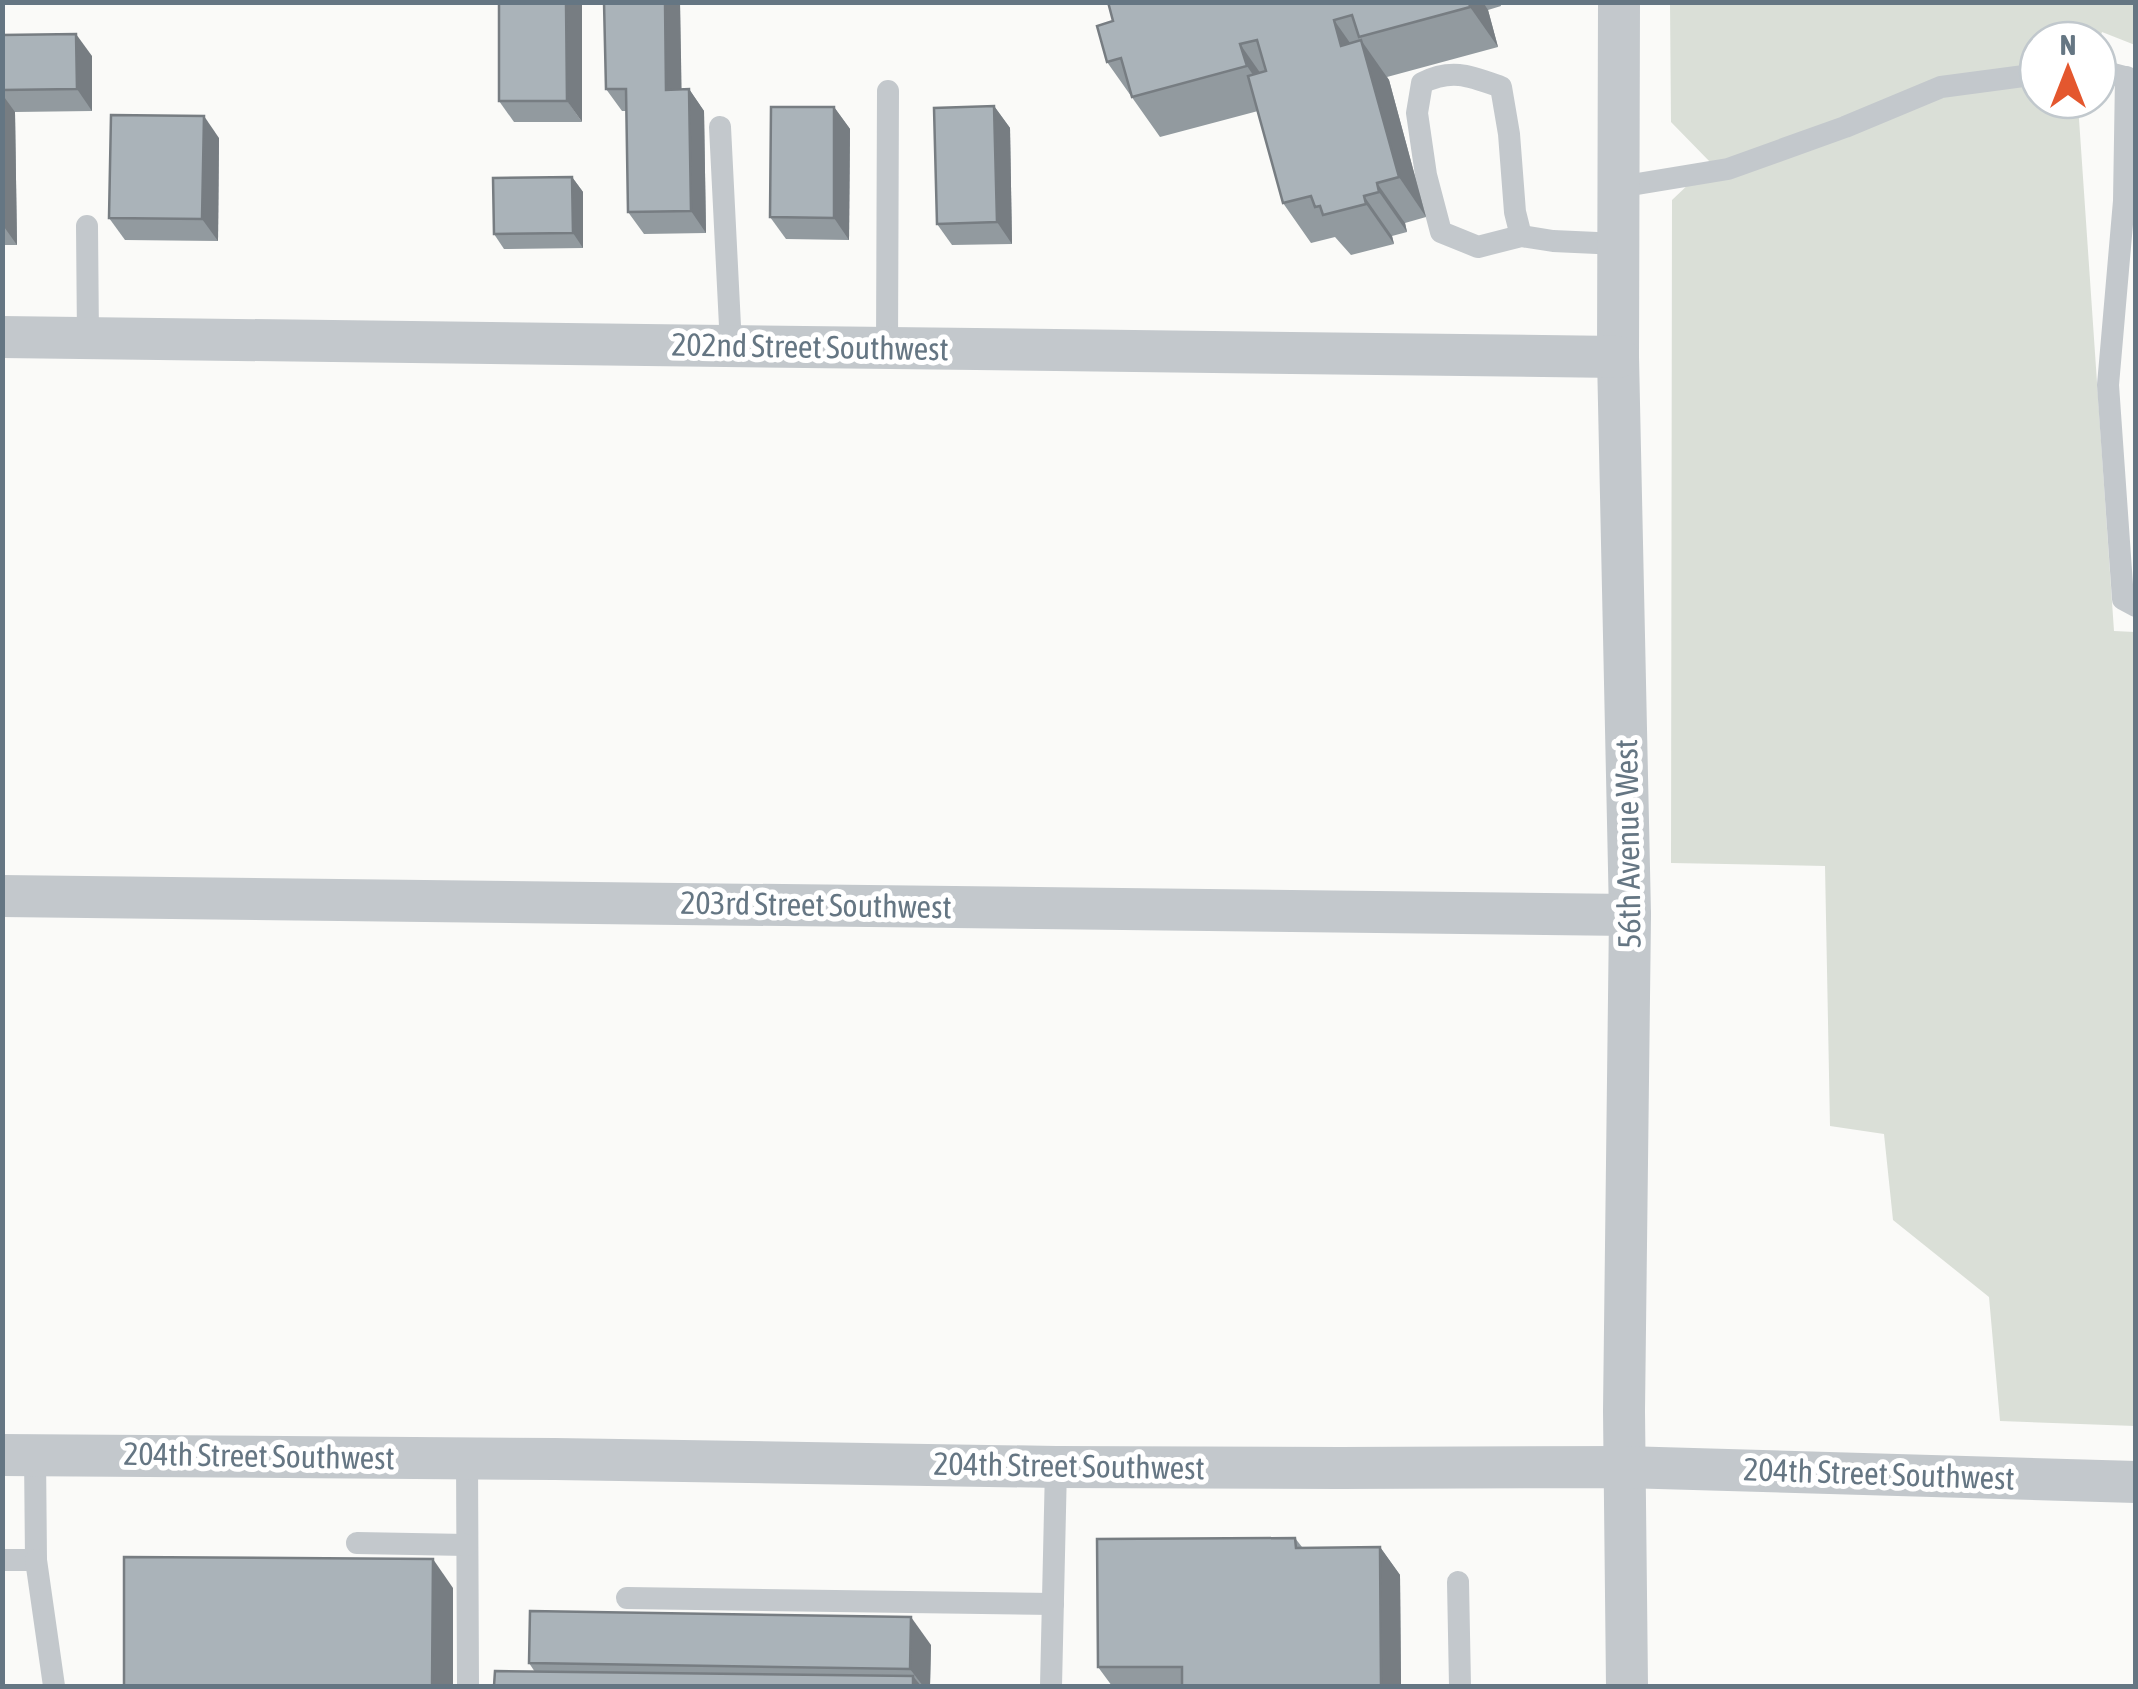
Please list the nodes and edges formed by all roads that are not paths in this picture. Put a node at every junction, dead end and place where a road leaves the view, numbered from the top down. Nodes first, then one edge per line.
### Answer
1 (1619, 2) edge
2 (2018, 77) edge
3 (2131, 78) edge
4 (888, 91) dead end
5 (720, 127) dead end
6 (1619, 187) junction
7 (87, 226) dead end
8 (1520, 236) junction
9 (1619, 244) junction
10 (2, 337) edge
11 (88, 338) junction
12 (732, 346) junction
13 (887, 348) junction
14 (1618, 357) junction
15 (2136, 606) edge
16 (2, 896) edge
17 (1630, 915) junction
18 (19, 1454) edge
19 (466, 1458) junction
20 (1056, 1466) junction
21 (1624, 1466) junction
22 (2136, 1482) edge
23 (357, 1542) dead end
24 (467, 1545) junction
25 (2, 1560) edge
26 (36, 1560) junction
27 (1458, 1582) dead end
28 (626, 1598) dead end
29 (1053, 1604) junction
30 (54, 1686) edge
31 (468, 1686) edge
32 (1052, 1686) edge
33 (1460, 1686) edge
34 (1627, 1686) edge

1 - 6 street, 56th Avenue West
2 - 6 lane
3 - 15 lane
4 - 13 lane
5 - 12 lane
6 - 9 street, 56th Avenue West
7 - 11 lane
8 - 8 lane
8 - 9 lane
9 - 14 street, 56th Avenue West
10 - 11 street, 202nd Street Southwest
11 - 12 street, 202nd Street Southwest
12 - 13 street, 202nd Street Southwest
13 - 14 street, 202nd Street Southwest
14 - 17 street, 56th Avenue West
16 - 17 street, 203rd Street Southwest
17 - 21 street, 56th Avenue West
18 - 19 street, 204th Street Southwest
18 - 26 lane
19 - 20 street, 204th Street Southwest
19 - 24 lane
20 - 21 street, 204th Street Southwest
20 - 29 lane
21 - 22 street, 204th Street Southwest
21 - 34 street, 56th Avenue West
23 - 24 lane
24 - 31 lane
25 - 26 lane
26 - 30 lane
27 - 33 lane
28 - 29 lane
29 - 32 lane

